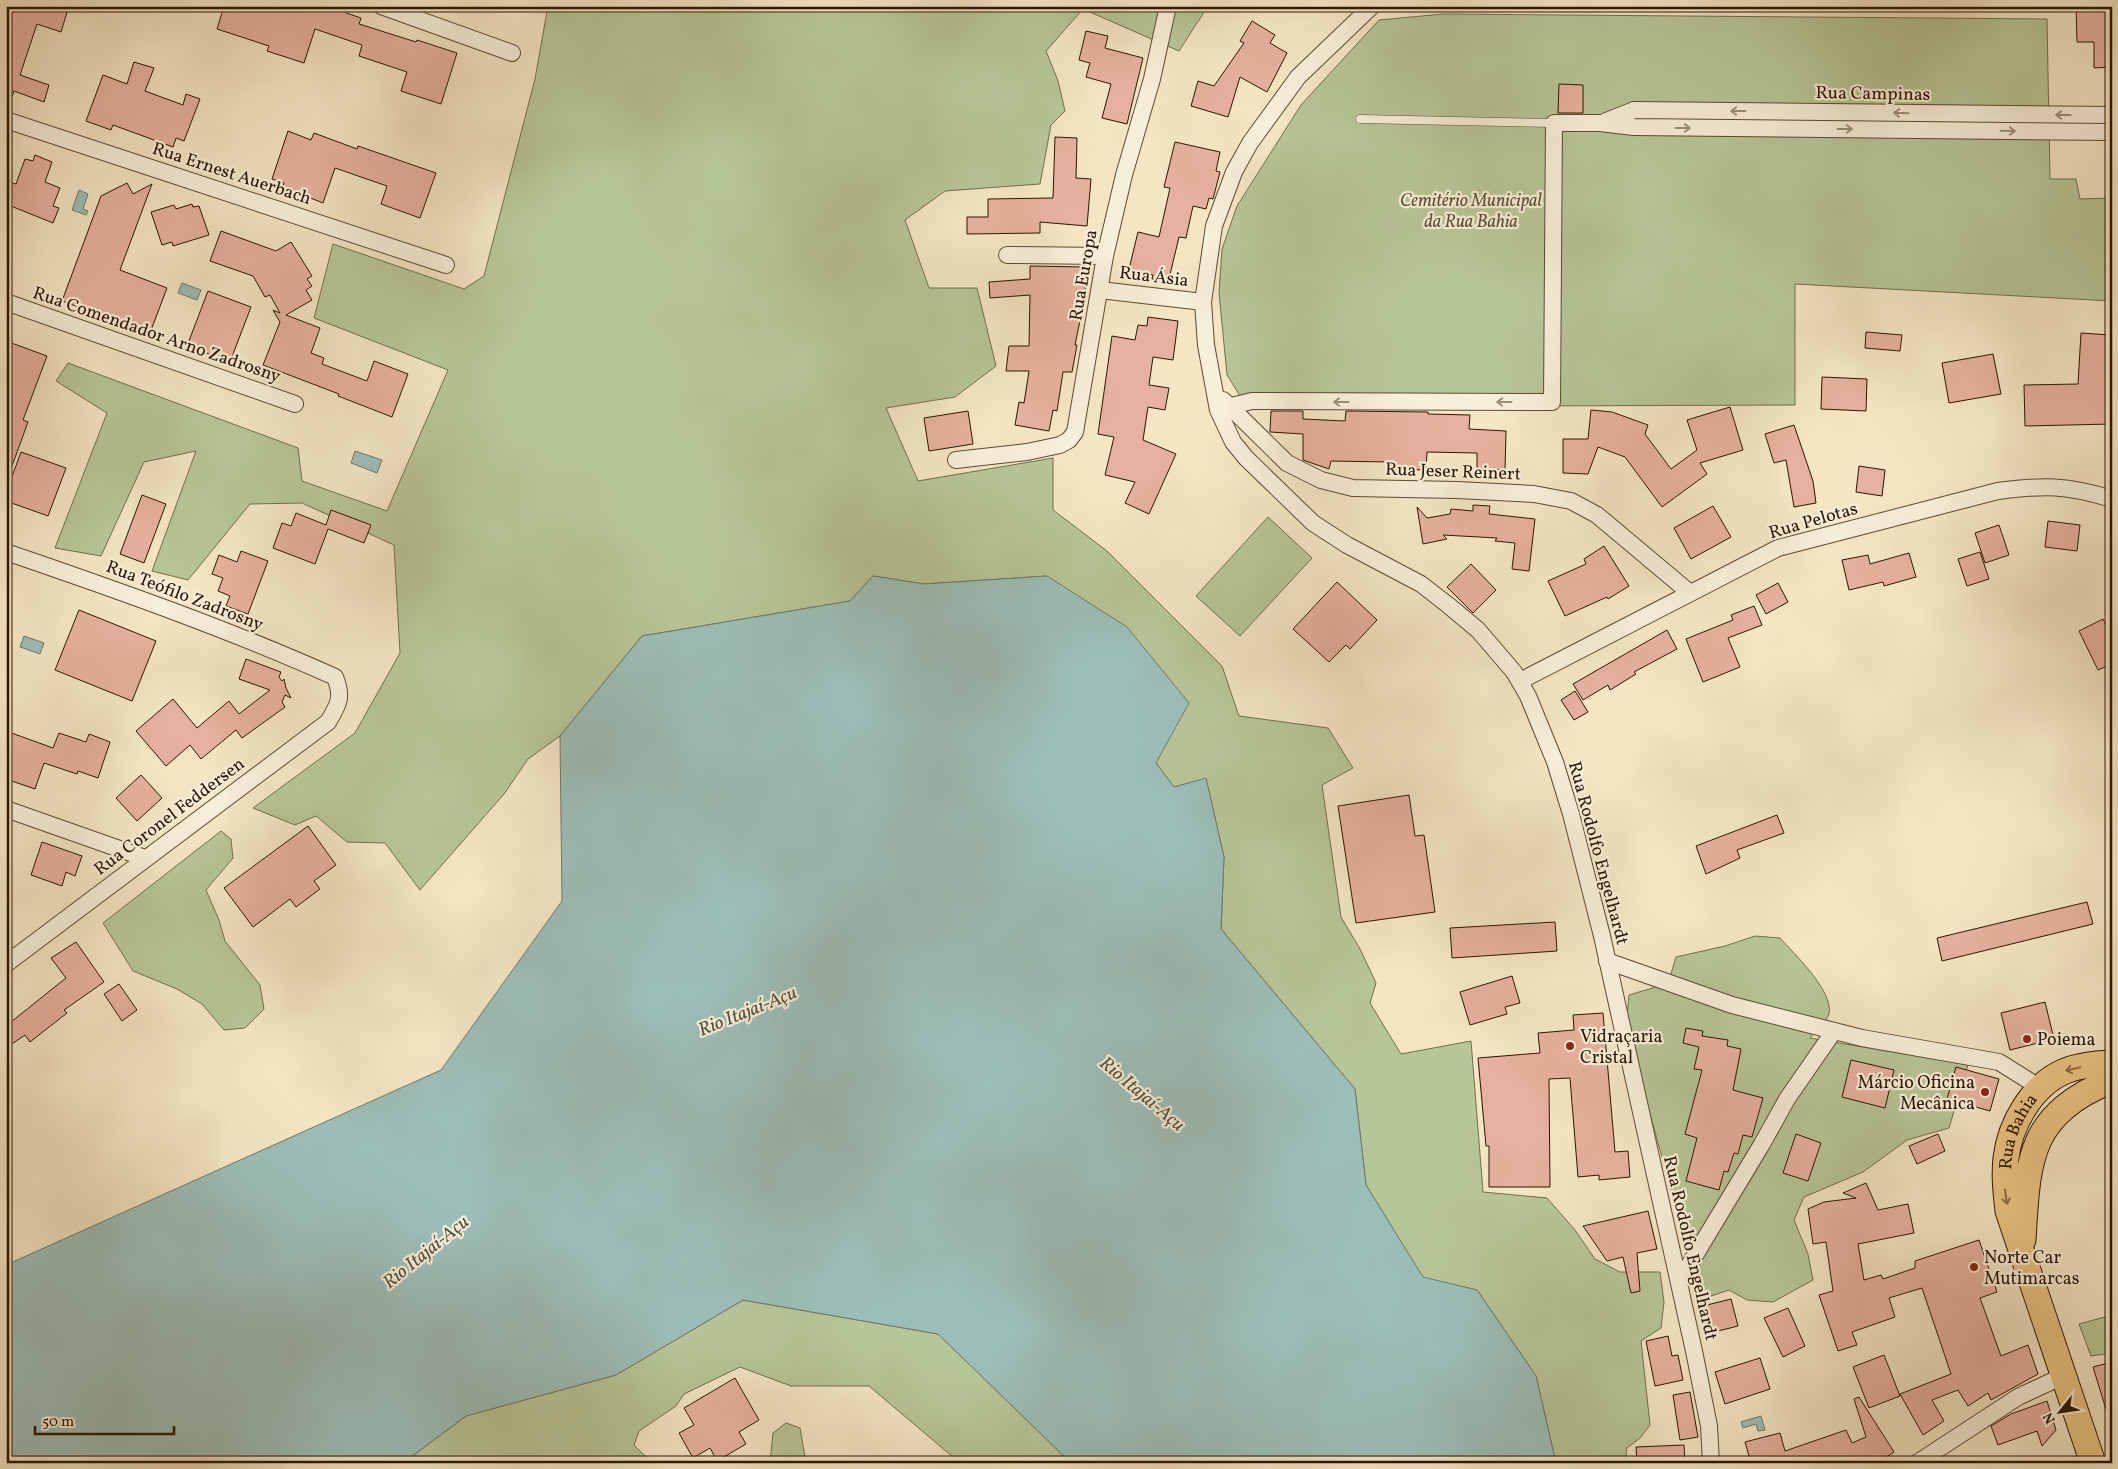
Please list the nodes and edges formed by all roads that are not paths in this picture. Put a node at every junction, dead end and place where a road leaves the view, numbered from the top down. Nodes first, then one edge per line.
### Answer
1 (381, 6) edge
2 (1372, 6) edge
3 (1167, 9) edge
4 (512, 53) dead end
5 (1634, 110) junction
6 (2112, 115) edge
7 (1360, 119) dead end
8 (6, 120) edge
9 (1554, 123) junction
10 (1600, 123) junction
11 (1634, 127) junction
12 (2112, 132) edge
13 (1006, 255) dead end
14 (1105, 256) junction
15 (446, 265) dead end
16 (1100, 290) junction
17 (6, 302) edge
18 (1203, 302) junction
19 (1215, 394) junction
20 (295, 404) dead end
21 (1231, 406) junction
22 (956, 460) dead end
23 (2112, 498) edge
24 (6, 552) edge
25 (1690, 593) junction
26 (1520, 681) junction
27 (340, 689) joint
28 (6, 809) edge
29 (145, 858) junction
30 (1607, 960) junction
31 (6, 964) edge
32 (1834, 1030) junction
33 (2112, 1063) edge
34 (2112, 1080) edge
35 (2039, 1087) junction
36 (2089, 1090) junction
37 (2044, 1129) junction
38 (2022, 1257) junction
39 (1679, 1282) junction
40 (2064, 1376) junction
41 (1712, 1463) edge
42 (1917, 1463) edge
43 (2093, 1463) edge

1 - 4 street
2 - 18 street, Rua Rodolfo Engelhardt
3 - 14 street, Rua Europa
6 -> 5 street, Rua Campinas
5 - 10 street
5 - 11 lane
7 - 9 lane
8 - 15 street, Rua Ernest Auerbach
9 - 10 street
9 -> 21 street
10 - 11 street, Rua Campinas
11 -> 12 street, Rua Campinas
13 - 14 street
14 - 16 street, Rua Europa
16 - 18 street, Rua Ásia
16 - 22 street, Rua Europa
17 - 20 street, Rua Comendador Arno Zadrosny
18 - 19 street, Rua Rodolfo Engelhardt
19 - 21 street, Rua Jeser Reinert
19 - 26 street, Rua Rodolfo Engelhardt
21 - 25 street, Rua Jeser Reinert
23 - 25 street, Rua Pelotas
24 - 27 street, Rua Teófilo Zadrosny
25 - 26 street, Rua Pelotas
26 - 30 street, Rua Rodolfo Engelhardt
27 - 29 street, Rua Coronel Feddersen
28 - 29 street
29 - 31 street, Rua Coronel Feddersen
30 - 32 street
30 - 39 street, Rua Rodolfo Engelhardt
32 - 35 street
32 - 39 street
33 -> 35 main road, Rua Bahia
34 - 36 main road, Rua Bahia
35 - 36 main road
35 - 37 main road
35 -> 38 main road, Rua Bahia
36 - 37 main road, Rua Bahia
37 - 38 main road, Rua Bahia
38 - 40 main road, Rua Bahia
39 - 41 street, Rua Rodolfo Engelhardt
40 - 42 street
40 - 43 main road, Rua Bahia

